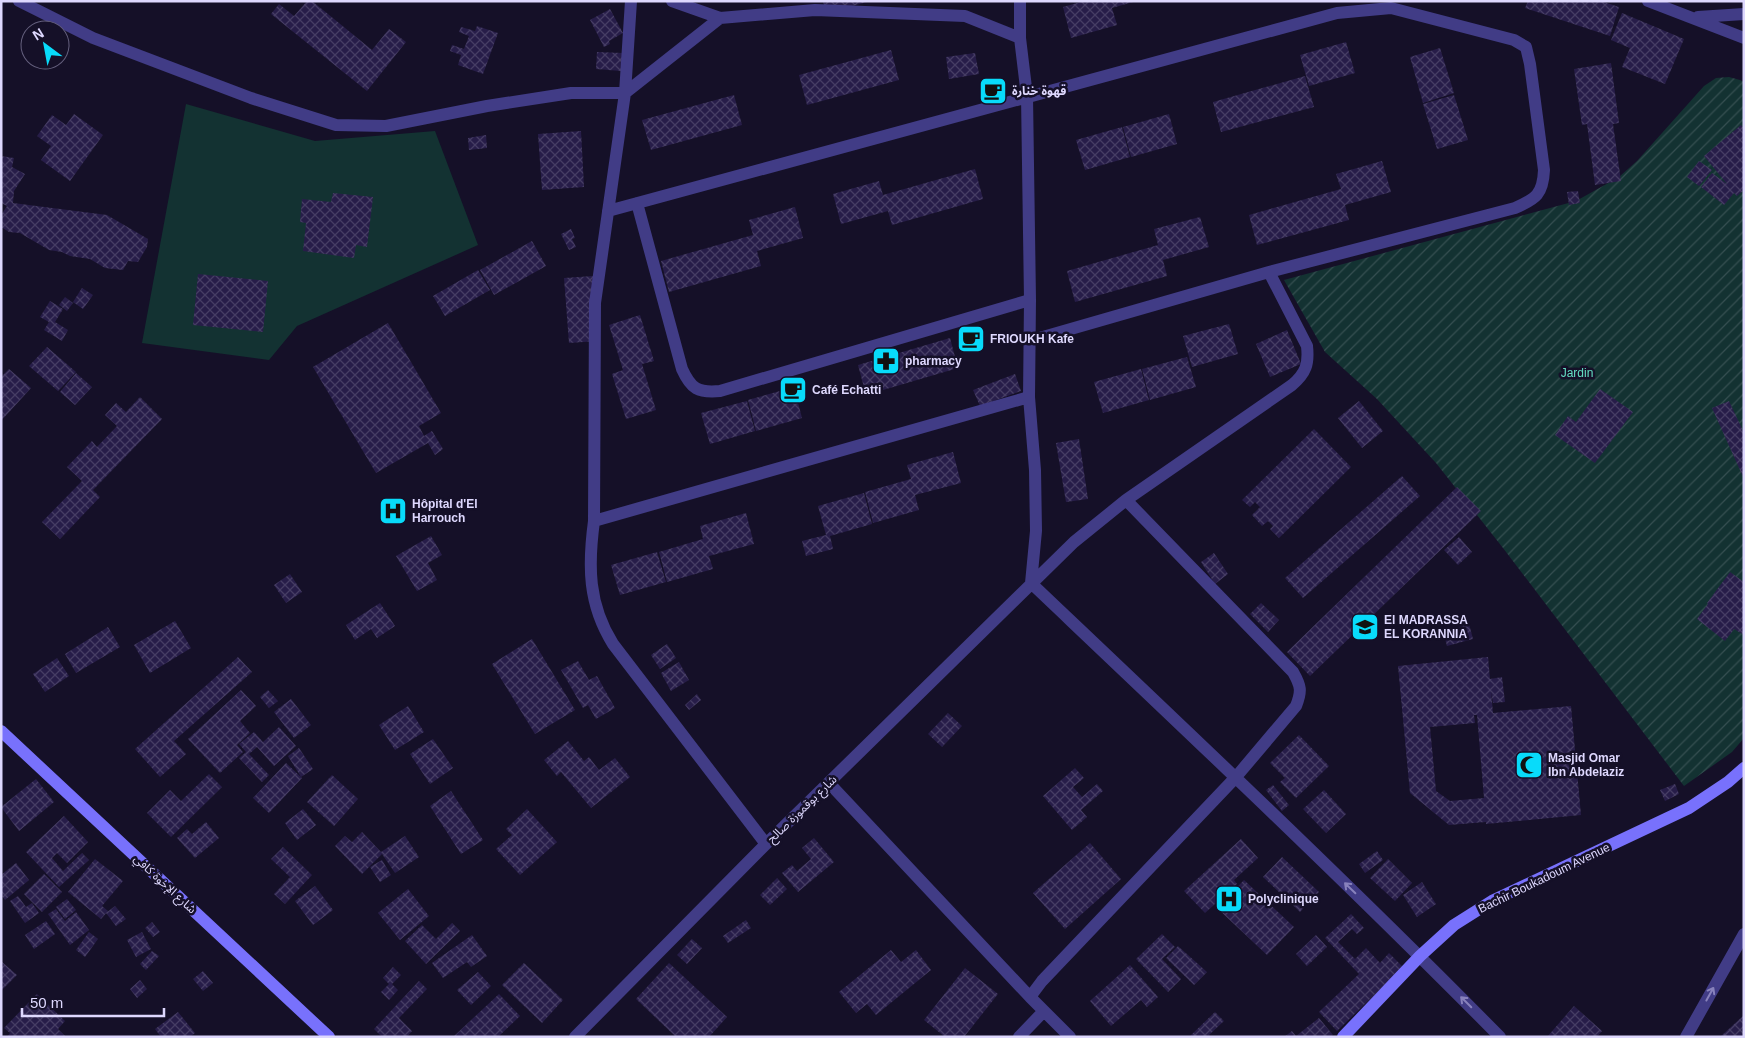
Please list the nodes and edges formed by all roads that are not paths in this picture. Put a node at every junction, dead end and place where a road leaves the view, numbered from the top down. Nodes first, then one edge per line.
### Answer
1 (19, 1) edge
2 (632, 1) edge
3 (672, 1) edge
4 (1020, 1) edge
5 (1648, 1) edge
6 (1744, 14) edge
7 (1690, 17) junction
8 (720, 18) junction
9 (1020, 38) junction
10 (1744, 38) edge
11 (625, 93) junction
12 (1027, 96) junction
13 (637, 203) junction
14 (608, 211) junction
15 (1269, 272) junction
16 (1030, 300) junction
17 (1029, 341) junction
18 (1029, 397) junction
19 (1126, 500) junction
20 (594, 521) junction
21 (1031, 583) junction
22 (1, 731) edge
23 (1744, 768) edge
24 (1236, 778) junction
25 (829, 783) junction
26 (766, 844) junction
27 (1744, 934) edge
28 (1420, 956) junction
29 (1030, 997) junction
30 (1044, 1011) junction
31 (329, 1037) edge
32 (576, 1037) edge
33 (1019, 1037) edge
34 (1070, 1037) edge
35 (1343, 1037) edge
36 (1500, 1037) edge
37 (1686, 1037) edge

1 - 11 street
2 - 11 street
3 - 8 street
4 - 9 street
5 - 7 street
6 - 7 street
7 - 10 street
8 - 9 street
8 - 11 street
9 - 12 street
11 - 14 street
12 - 13 street
12 - 15 street
12 - 16 street
13 - 14 street
13 - 16 street
14 - 20 street
15 - 17 street
15 - 19 street, شارع بوقموزة صالح
16 - 17 street
17 - 18 street
18 - 20 street
18 - 21 street
19 - 21 street, شارع بوقموزة صالح
19 - 24 street
20 - 26 street
21 - 24 street
21 - 25 street, شارع بوقموزة صالح
22 - 31 street, شارع الإخوة كافي
23 - 28 street, Bachir Boukadoum Avenue
28 -> 24 street
24 - 29 street
25 - 26 street, شارع بوقموزة صالح
25 - 29 street
26 - 32 street, شارع بوقموزة صالح
37 -> 27 street
28 - 35 street, Bachir Boukadoum Avenue
36 -> 28 street
29 - 30 street
30 - 33 street
30 - 34 street

